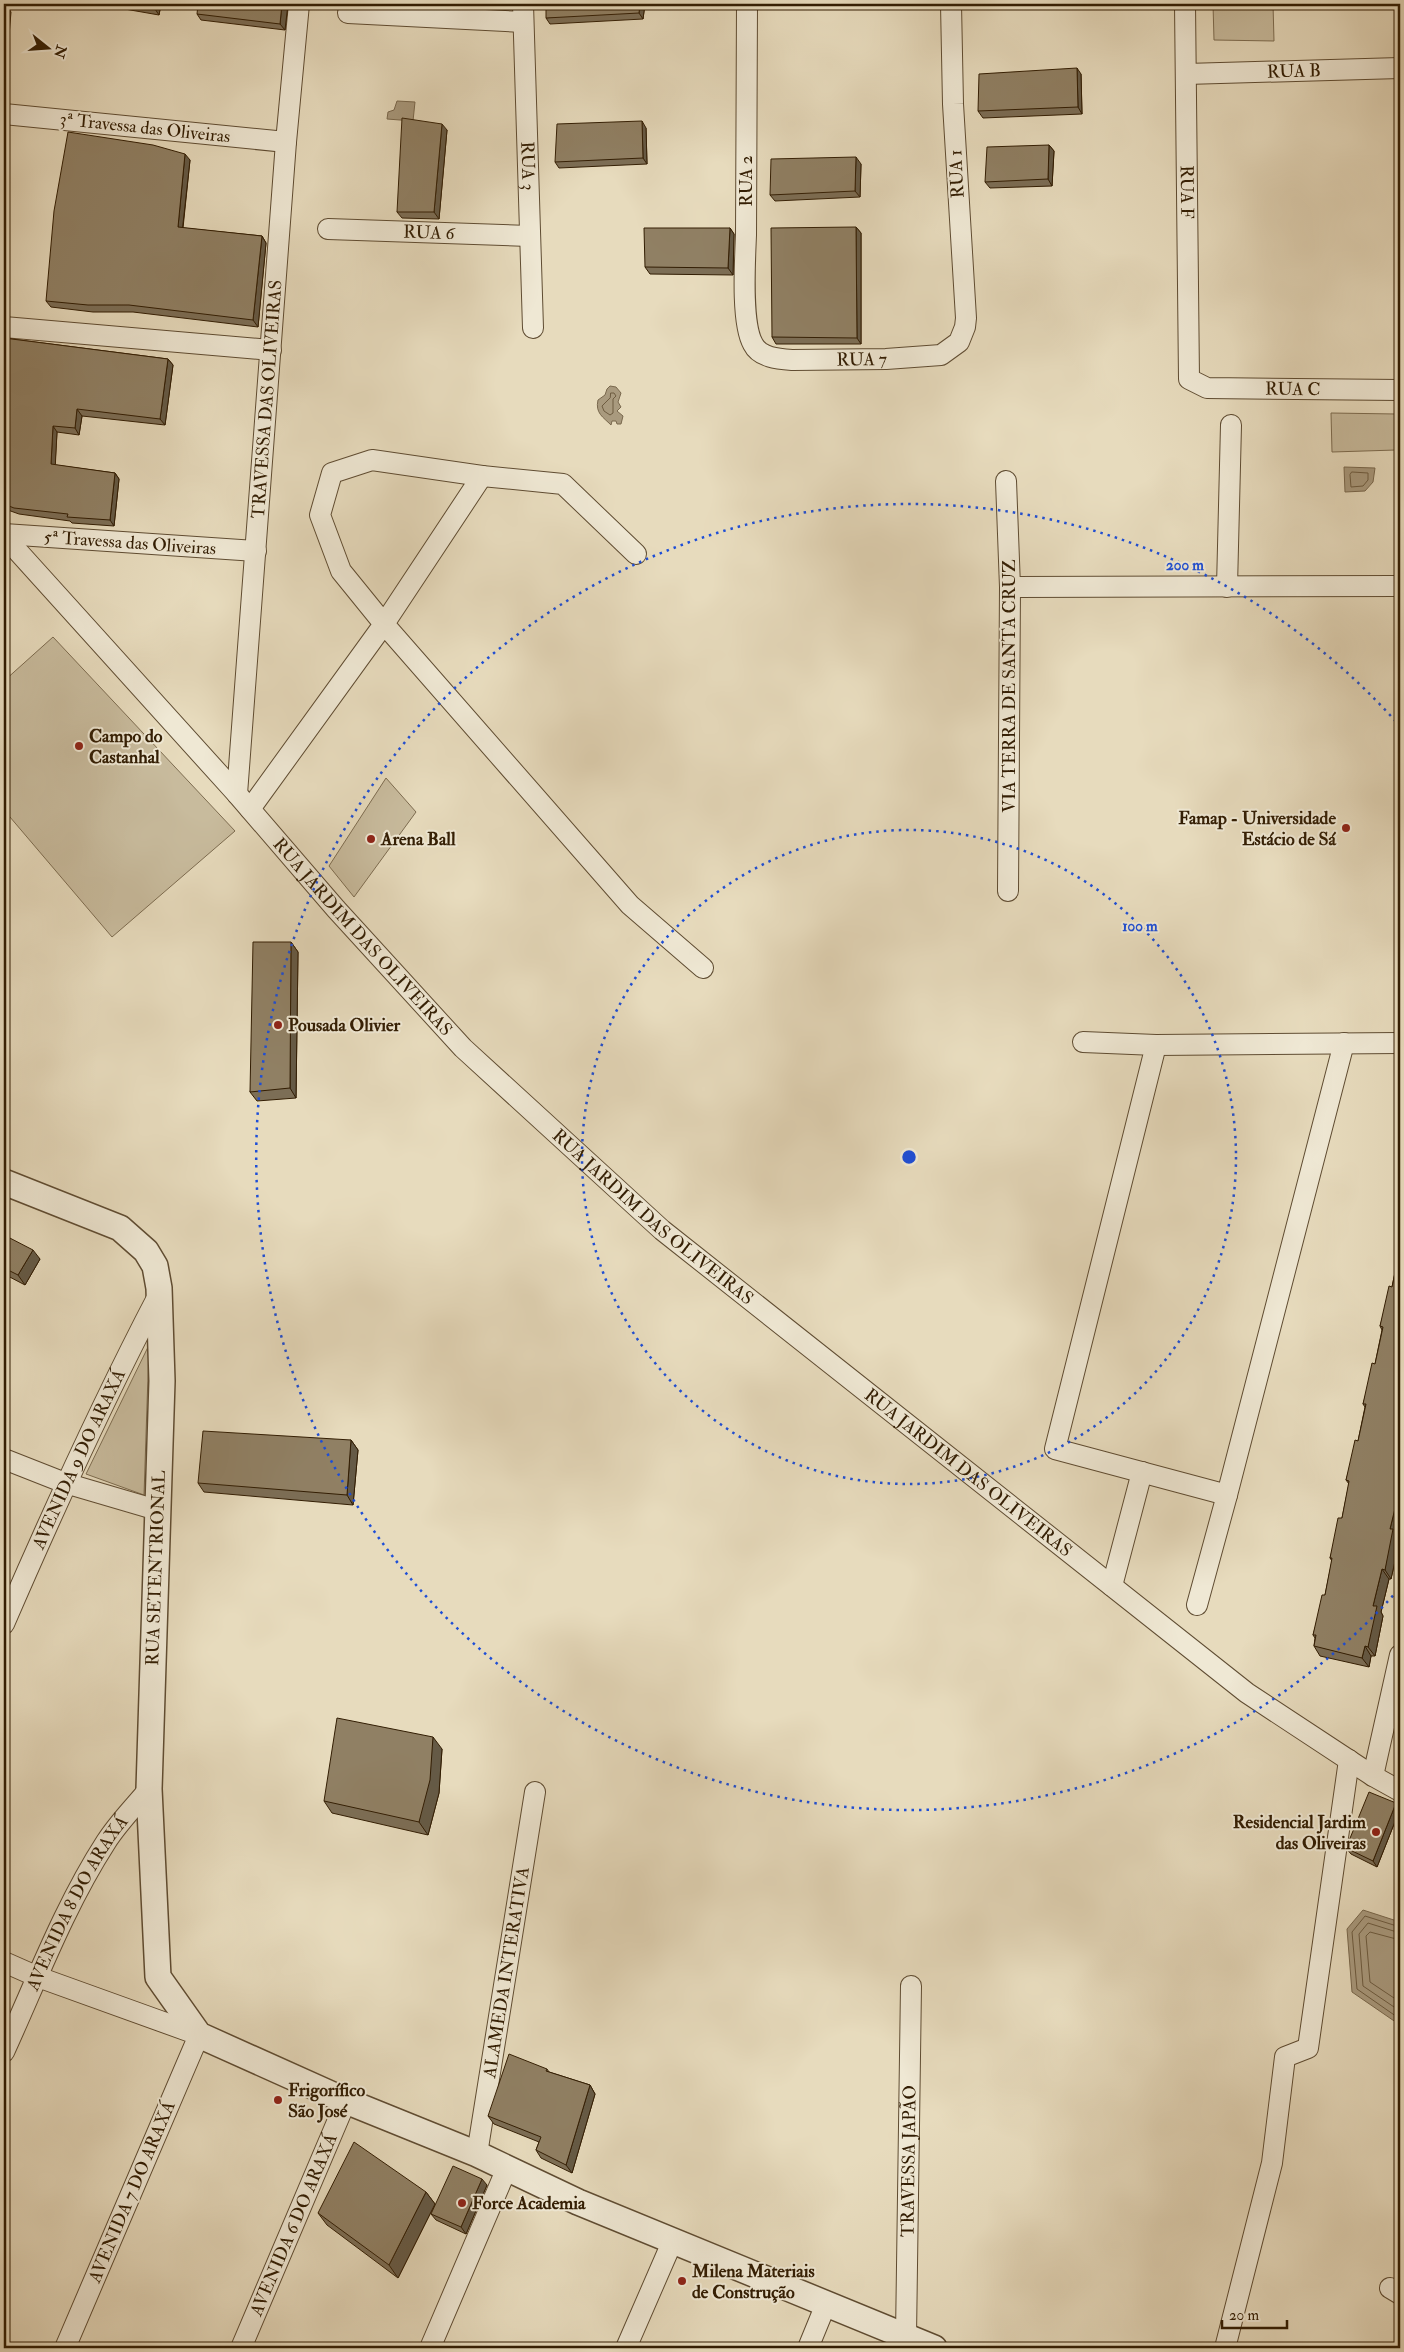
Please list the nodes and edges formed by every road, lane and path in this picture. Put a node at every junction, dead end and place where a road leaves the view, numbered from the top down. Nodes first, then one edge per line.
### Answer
1 (299, 4) edge
2 (747, 4) edge
3 (951, 4) edge
4 (1186, 4) edge
5 (348, 12) dead end
6 (523, 13) edge
7 (1400, 68) edge
8 (1186, 74) junction
9 (4, 114) edge
10 (286, 142) junction
11 (328, 229) dead end
12 (529, 236) junction
13 (4, 327) edge
14 (533, 328) dead end
15 (959, 342) joint
16 (271, 350) junction
17 (762, 353) joint
18 (1189, 379) joint
19 (1400, 390) edge
20 (1231, 425) dead end
21 (482, 476) junction
22 (1006, 482) dead end
23 (4, 535) edge
24 (256, 551) junction
25 (636, 554) dead end
26 (1400, 586) edge
27 (1010, 587) junction
28 (1227, 587) junction
29 (384, 624) junction
30 (244, 802) junction
31 (1008, 890) dead end
32 (703, 968) dead end
33 (1083, 1042) dead end
34 (1344, 1043) junction
35 (1400, 1043) edge
36 (1156, 1045) junction
37 (4, 1182) edge
38 (158, 1296) junction
39 (4, 1459) edge
40 (1142, 1472) junction
41 (65, 1483) junction
42 (1227, 1495) junction
43 (157, 1510) junction
44 (1112, 1586) junction
45 (1198, 1605) dead end
46 (4, 1624) edge
47 (1400, 1655) edge
48 (1349, 1760) junction
49 (1373, 1776) junction
50 (149, 1789) junction
51 (1400, 1790) edge
52 (535, 1792) dead end
53 (4, 1962) edge
54 (38, 1977) junction
55 (911, 1986) dead end
56 (199, 2035) junction
57 (4, 2052) edge
58 (346, 2101) junction
59 (477, 2154) junction
60 (507, 2168) junction
61 (673, 2240) junction
62 (826, 2304) junction
63 (906, 2336) junction
64 (65, 2348) edge
65 (240, 2348) edge
66 (430, 2348) edge
67 (626, 2348) edge
68 (808, 2348) edge
69 (934, 2348) edge
70 (1225, 2348) edge

1 - 10 street, TRAVESSA DAS OLIVEIRAS
2 - 17 street, RUA 2
3 - 15 street, RUA 1
4 - 8 street, RUA F
5 - 6 street
6 - 12 street, RUA 3
7 - 8 street, RUA B
8 - 18 street, RUA F
9 - 10 street, 3ª Travessa das Oliveiras
10 - 16 street, TRAVESSA DAS OLIVEIRAS
11 - 12 street, RUA 6
12 - 14 street, RUA 3
13 - 16 street
15 - 17 street, RUA 7
16 - 24 street, TRAVESSA DAS OLIVEIRAS
18 - 19 street, RUA C
20 - 28 street
21 - 25 street
21 - 29 street
21 - 29 street
22 - 27 street, VIA TERRA DE SANTA CRUZ
23 - 24 street, 5ª Travessa das Oliveiras
23 - 30 street, RUA JARDIM DAS OLIVEIRAS
24 - 30 street, TRAVESSA DAS OLIVEIRAS
26 - 28 street
27 - 28 street
27 - 31 street, VIA TERRA DE SANTA CRUZ
29 - 30 street
29 - 32 street
30 - 44 street, RUA JARDIM DAS OLIVEIRAS
33 - 36 street
34 - 35 street
34 - 36 street
34 - 42 street
36 - 40 street
37 - 38 street, RUA SETENTRIONAL
38 - 41 street, AVENIDA 9 DO ARAXÁ
38 - 43 street, RUA SETENTRIONAL
39 - 41 street
40 - 42 street
40 - 44 street
41 - 43 street
41 - 46 street, AVENIDA 9 DO ARAXÁ
42 - 45 street
43 - 50 street, RUA SETENTRIONAL
44 - 48 street, RUA JARDIM DAS OLIVEIRAS
47 - 49 street
48 - 49 street, RUA JARDIM DAS OLIVEIRAS
48 - 70 street
49 - 51 street, RUA JARDIM DAS OLIVEIRAS
50 - 54 street, AVENIDA 8 DO ARAXÁ
50 - 56 street, RUA SETENTRIONAL
52 - 59 street, ALAMEDA INTERATIVA
53 - 54 street
54 - 56 street
54 - 57 street, AVENIDA 8 DO ARAXÁ
55 - 63 street, TRAVESSA JAPÃO
56 - 58 street
56 - 64 street, AVENIDA 7 DO ARAXÁ
58 - 59 street
58 - 65 street, AVENIDA 6 DO ARAXÁ
59 - 60 street
60 - 61 street
60 - 66 street
61 - 62 street
61 - 67 street
62 - 63 street
62 - 68 street
63 - 69 street

